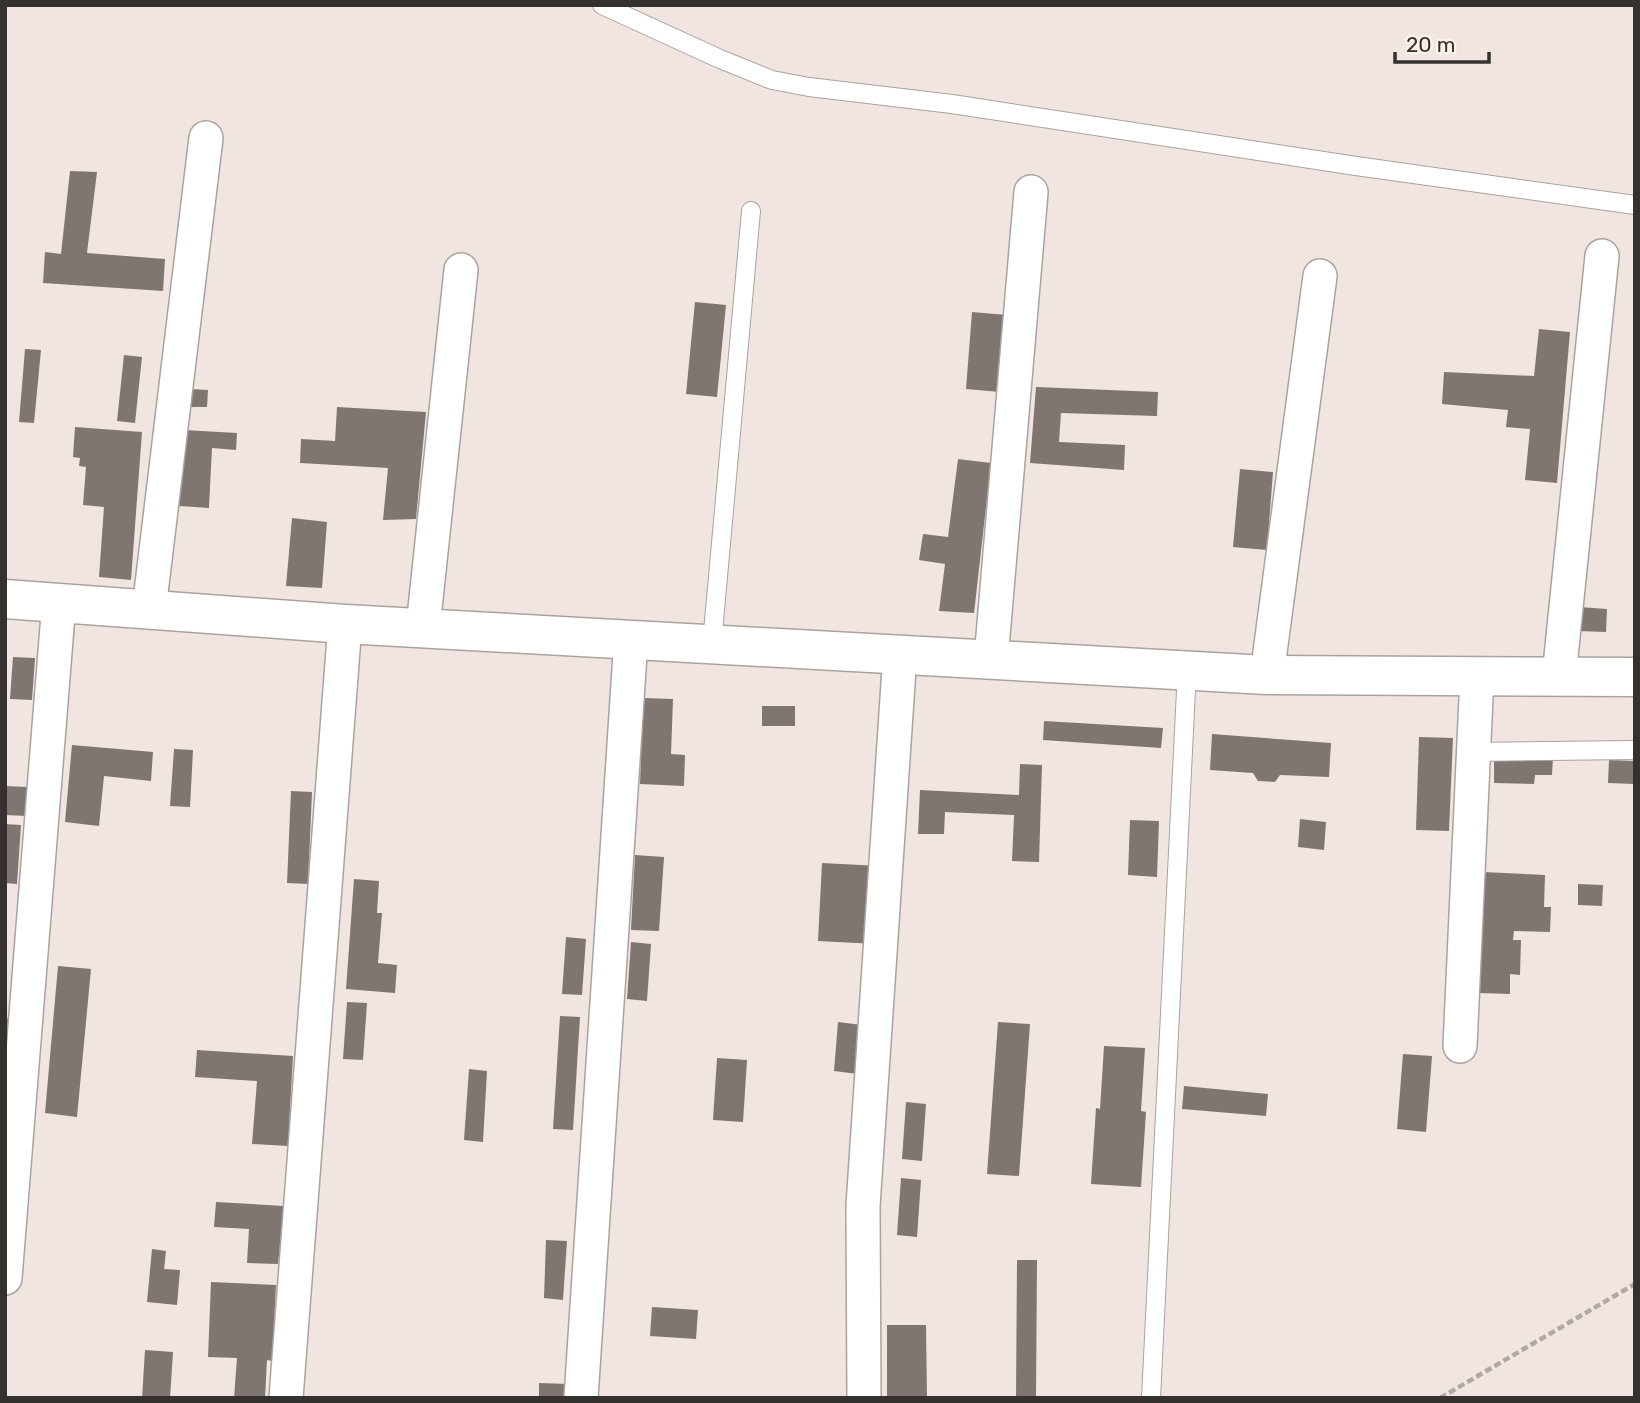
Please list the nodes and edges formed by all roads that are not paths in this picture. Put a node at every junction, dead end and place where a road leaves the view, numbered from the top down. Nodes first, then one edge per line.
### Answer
1 (602, 5) edge
2 (206, 138) dead end
3 (1031, 192) dead end
4 (1635, 205) edge
5 (751, 211) dead end
6 (1602, 256) dead end
7 (461, 271) dead end
8 (1320, 276) dead end
9 (5, 599) edge
10 (59, 603) junction
11 (149, 609) junction
12 (345, 624) junction
13 (423, 627) junction
14 (631, 639) junction
15 (712, 643) junction
16 (900, 654) junction
17 (991, 659) junction
18 (1186, 670) junction
19 (1266, 675) junction
20 (1476, 676) junction
21 (1559, 676) junction
22 (1635, 677) edge
23 (1635, 750) edge
24 (1473, 752) junction
25 (1460, 1046) dead end
26 (5, 1278) edge
27 (286, 1398) edge
28 (581, 1398) edge
29 (864, 1398) edge
30 (1151, 1398) edge

1 - 4 lane
2 - 11 street
3 - 17 street
5 - 15 lane
6 - 21 street
7 - 13 street
8 - 19 street
9 - 10 street
10 - 11 street
10 - 26 street
11 - 12 street
12 - 13 street
12 - 27 street
13 - 14 street
14 - 15 street
14 - 28 street
15 - 16 street
16 - 17 street
16 - 29 street
17 - 18 street
18 - 19 street
18 - 30 lane
19 - 20 street
20 - 21 street
20 - 24 street
21 - 22 street
23 - 24 lane
24 - 25 street

